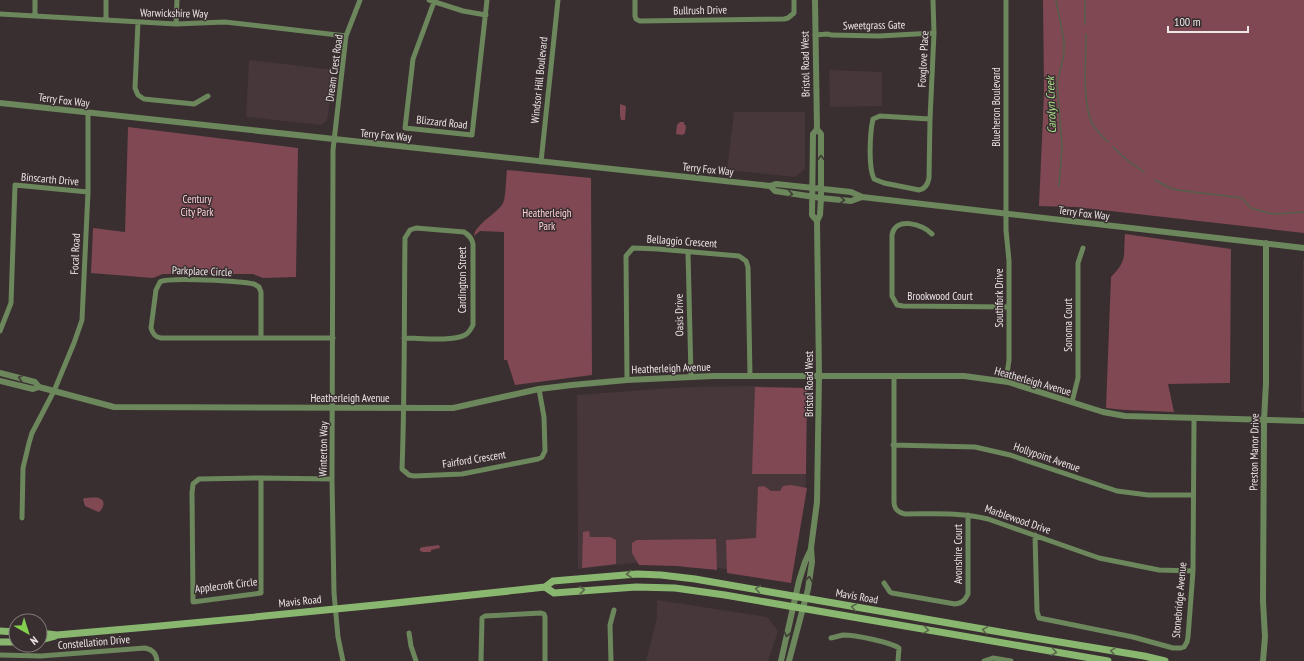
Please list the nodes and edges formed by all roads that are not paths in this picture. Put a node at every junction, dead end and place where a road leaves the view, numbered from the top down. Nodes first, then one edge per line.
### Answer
1 (35, 0) edge
2 (106, 0) edge
3 (177, 0) edge
4 (360, 0) edge
5 (487, 0) edge
6 (558, 0) edge
7 (635, 0) edge
8 (794, 0) edge
9 (815, 0) edge
10 (933, 0) edge
11 (1006, 0) edge
12 (432, 1) edge
13 (0, 14) edge
14 (486, 15) junction
15 (35, 16) junction
16 (106, 19) junction
17 (138, 22) junction
18 (176, 24) junction
19 (934, 32) junction
20 (815, 35) junction
21 (346, 36) junction
22 (208, 96) dead end
23 (0, 103) edge
24 (88, 114) junction
25 (930, 119) junction
26 (816, 129) junction
27 (334, 140) junction
28 (541, 162) junction
29 (770, 186) junction
30 (812, 188) junction
31 (821, 189) junction
32 (88, 192) junction
33 (812, 197) junction
34 (862, 197) junction
35 (821, 198) junction
36 (1006, 214) junction
37 (817, 221) junction
38 (932, 234) dead end
39 (1266, 243) junction
40 (1083, 248) dead end
41 (1304, 248) edge
42 (688, 252) junction
43 (1009, 307) junction
44 (0, 331) edge
45 (261, 338) junction
46 (333, 338) junction
47 (404, 338) junction
48 (0, 373) edge
49 (691, 376) junction
50 (750, 376) junction
51 (819, 376) junction
52 (894, 376) junction
53 (627, 380) junction
54 (0, 381) edge
55 (1006, 382) junction
56 (39, 387) junction
57 (539, 389) junction
58 (54, 391) junction
59 (1072, 402) junction
60 (333, 408) junction
61 (404, 408) junction
62 (1194, 418) junction
63 (1264, 420) junction
64 (1304, 421) edge
65 (893, 445) junction
66 (261, 478) junction
67 (332, 479) junction
68 (1193, 495) junction
69 (968, 515) junction
70 (22, 518) dead end
71 (1035, 535) junction
72 (811, 548) junction
73 (1193, 571) junction
74 (884, 583) dead end
75 (545, 587) junction
76 (796, 596) junction
77 (805, 598) junction
78 (793, 608) junction
79 (335, 609) junction
80 (614, 610) dead end
81 (803, 610) junction
82 (409, 633) dead end
83 (48, 634) edge
84 (57, 635) junction
85 (48, 638) edge
86 (830, 638) dead end
87 (0, 655) edge
88 (157, 661) edge
89 (343, 661) edge
90 (416, 661) edge
91 (481, 661) edge
92 (545, 661) edge
93 (611, 661) edge
94 (781, 661) edge
95 (788, 661) edge
96 (898, 661) edge
97 (984, 661) edge
98 (1011, 661) edge
99 (1108, 661) edge
100 (1166, 661) edge
101 (1263, 661) edge

1 - 15 street
2 - 16 street
3 - 18 street
4 - 21 street, Dream Crest Road
5 - 14 street, Blizzard Road
6 - 28 street, Windsor Hill Boulevard
7 - 8 street, Bullrush Drive
9 - 20 street, Bristol Road West
10 - 19 street, Foxglove Place
11 - 36 street, Blueheron Boulevard
12 - 14 street
12 - 14 street, Blizzard Road
13 - 15 street, Warwickshire Way
15 - 16 street, Warwickshire Way
16 - 17 street, Warwickshire Way
17 - 18 street, Warwickshire Way
17 - 22 street
18 - 21 street, Warwickshire Way
19 - 20 street, Sweetgrass Gate
19 - 25 street, Foxglove Place
20 - 26 street, Bristol Road West
21 - 27 street, Dream Crest Road
23 - 24 street, Terry Fox Way
24 - 27 street, Terry Fox Way
24 - 32 street, Focal Road
25 - 25 street, Foxglove Place
26 - 30 street, Bristol Road West
31 -> 26 street, Bristol Road West
27 - 28 street, Terry Fox Way
27 - 46 street, Winterton Way
28 - 29 street, Terry Fox Way
29 - 30 street, Terry Fox Way
29 -> 33 street, Terry Fox Way
30 - 31 street, Terry Fox Way
30 - 33 street, Bristol Road West
31 - 34 street, Terry Fox Way
31 - 35 street, Bristol Road West
32 - 44 street, Binscarth Drive
32 - 58 street, Focal Road
33 - 35 street, Terry Fox Way
33 - 37 street, Bristol Road West
35 -> 34 street, Terry Fox Way
34 - 36 street, Terry Fox Way
35 - 37 street, Bristol Road West
36 - 39 street, Terry Fox Way
36 - 43 street, Southfork Drive
37 - 51 street, Bristol Road West
38 - 43 street, Brookwood Court
39 - 41 street, Terry Fox Way
39 - 63 street, Preston Manor Drive
40 - 59 street, Sonoma Court
42 - 49 street, Oasis Drive
42 - 50 street, Bellaggio Crescent
42 - 53 street, Bellaggio Crescent
43 - 55 street, Southfork Drive
45 - 45 street, Parkplace Circle
45 - 46 street, Parkplace Circle
46 - 60 street, Winterton Way
47 - 47 street, Cardington Street
47 - 61 street, Cardington Street
56 -> 48 street, Heatherleigh Avenue
49 - 50 street, Heatherleigh Avenue
49 - 53 street, Heatherleigh Avenue
50 - 51 street, Heatherleigh Avenue
51 - 52 street, Heatherleigh Avenue
51 - 72 street, Bristol Road West
52 - 55 street, Heatherleigh Avenue
52 - 65 street, Marblewood Drive
53 - 57 street, Heatherleigh Avenue
54 - 56 street, Heatherleigh Avenue
55 - 59 street, Heatherleigh Avenue
56 - 58 street, Heatherleigh Avenue
57 - 61 street, Heatherleigh Avenue
57 - 61 street, Fairford Crescent
58 - 60 street, Heatherleigh Avenue
58 - 70 street, Focal Road
59 - 62 street, Heatherleigh Avenue
60 - 61 street, Heatherleigh Avenue
60 - 67 street, Winterton Way
62 - 63 street, Heatherleigh Avenue
62 - 68 street, Stonebridge Avenue
63 - 64 street, Heatherleigh Avenue
63 - 101 street, Preston Manor Drive
65 - 68 street, Hollypoint Avenue
65 - 69 street, Marblewood Drive
66 - 66 street, Applecroft Circle
66 - 67 street, Applecroft Circle
67 - 79 street, Winterton Way
68 - 73 street, Stonebridge Avenue
69 - 71 street, Marblewood Drive
69 - 74 street, Avonshire Court
71 - 73 street, Marblewood Drive
71 - 73 street, Stonebridge Avenue
72 - 76 street, Bristol Road West
77 -> 72 street, Bristol Road West
76 -> 75 main road, Mavis Road
75 -> 78 main road, Mavis Road
75 - 79 main road, Mavis Road
76 - 77 main road, Mavis Road
76 - 78 street, Bristol Road West
77 - 81 street, Bristol Road West
100 -> 77 main road, Mavis Road
78 - 81 main road, Mavis Road
78 -> 94 street, Bristol Road West
79 - 84 main road, Mavis Road
79 - 89 street, Winterton Way
80 - 93 street
81 - 95 street, Bristol Road West
81 -> 99 main road, Mavis Road
82 - 90 street
83 - 84 main road, Mavis Road
84 - 85 main road, Mavis Road
86 - 96 street
87 - 88 street, Constellation Drive
91 - 92 street
97 - 98 street

